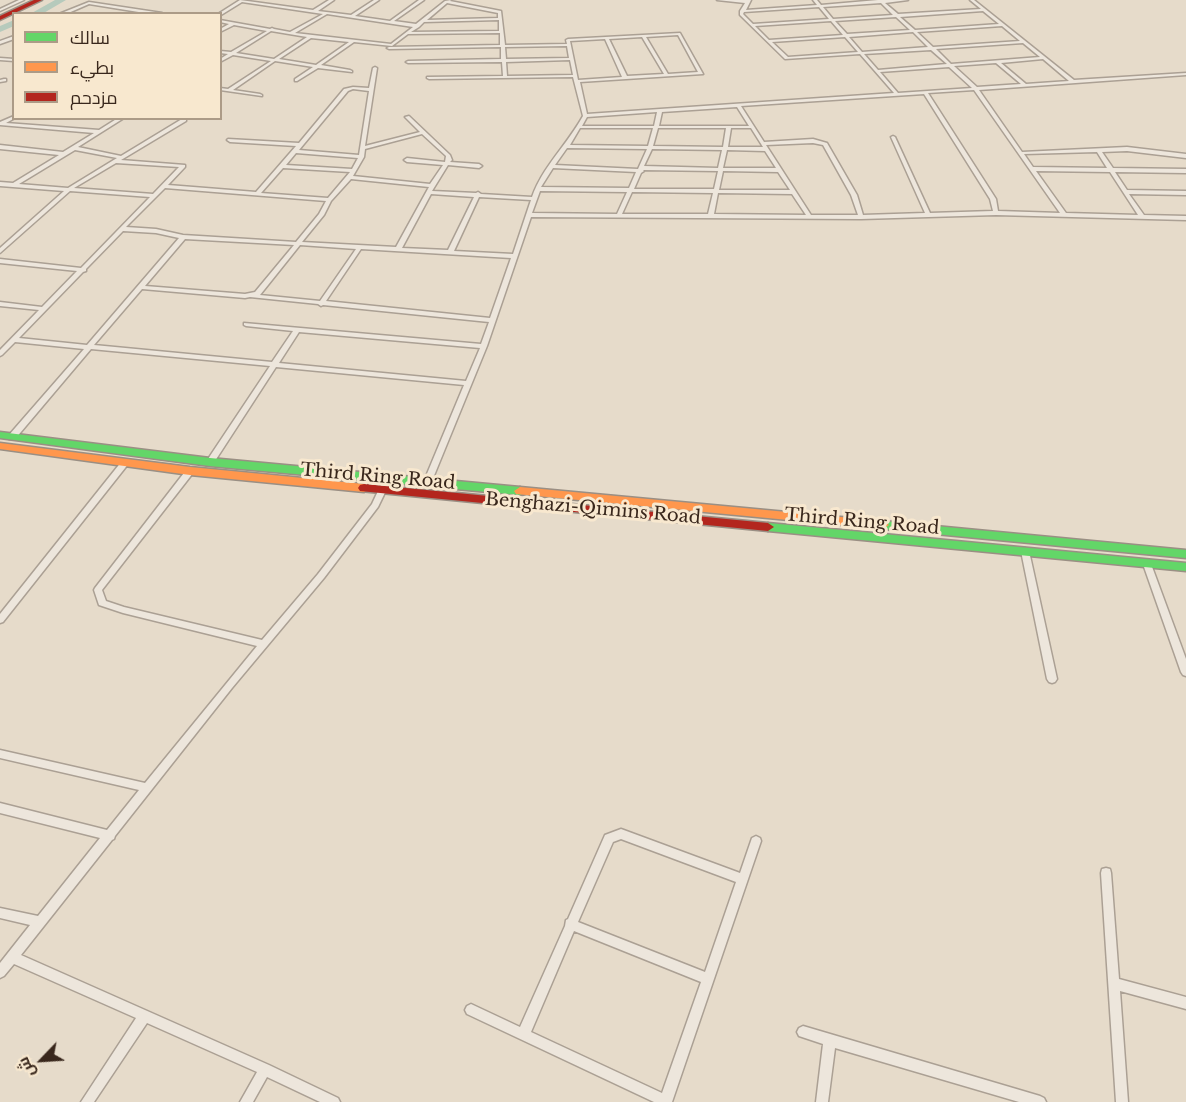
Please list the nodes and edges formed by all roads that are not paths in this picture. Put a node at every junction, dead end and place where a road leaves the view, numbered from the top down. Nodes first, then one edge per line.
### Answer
1 (22, 0) edge
2 (32, 0) edge
3 (39, 0) edge
4 (288, 0) edge
5 (332, 0) edge
6 (377, 0) edge
7 (422, 0) edge
8 (719, 0) edge
9 (815, 0) edge
10 (906, 0) edge
11 (972, 0) edge
12 (242, 1) edge
13 (448, 1) edge
14 (749, 1) edge
15 (881, 1) edge
16 (819, 6) junction
17 (119, 7) junction
18 (276, 7) junction
19 (0, 10) edge
20 (984, 10) junction
21 (742, 11) junction
22 (66, 12) edge
23 (110, 12) edge
24 (151, 12) edge
25 (313, 12) junction
26 (222, 13) edge
27 (325, 14) junction
28 (0, 16) edge
29 (899, 16) junction
30 (351, 17) junction
31 (501, 19) junction
32 (832, 20) junction
33 (222, 21) edge
34 (424, 21) junction
35 (391, 22) junction
36 (234, 23) junction
37 (753, 25) junction
38 (1003, 25) junction
39 (418, 26) junction
40 (272, 29) junction
41 (222, 30) edge
42 (915, 31) junction
43 (502, 32) junction
44 (292, 33) junction
45 (408, 33) junction
46 (312, 36) junction
47 (643, 36) junction
48 (846, 36) junction
49 (606, 38) junction
50 (354, 40) junction
51 (771, 41) junction
52 (1024, 42) junction
53 (569, 45) junction
54 (503, 46) junction
55 (389, 48) dead end
56 (933, 48) junction
57 (222, 52) edge
58 (861, 53) junction
59 (233, 54) junction
60 (1044, 58) junction
61 (572, 59) junction
62 (222, 60) edge
63 (274, 60) junction
64 (505, 60) junction
65 (408, 62) dead end
66 (997, 62) junction
67 (953, 65) junction
68 (318, 66) junction
69 (375, 68) dead end
70 (350, 71) dead end
71 (877, 71) junction
72 (1186, 74) edge
73 (667, 75) junction
74 (505, 76) junction
75 (429, 78) dead end
76 (576, 78) junction
77 (625, 78) junction
78 (297, 80) dead end
79 (1074, 82) junction
80 (1025, 85) junction
81 (976, 88) junction
82 (222, 89) edge
83 (229, 90) junction
84 (371, 90) junction
85 (925, 92) junction
86 (897, 94) junction
87 (260, 95) dead end
88 (738, 105) junction
89 (660, 111) junction
90 (585, 116) junction
91 (408, 117) dead end
92 (119, 120) edge
93 (184, 120) edge
94 (0, 124) edge
95 (580, 127) junction
96 (751, 127) junction
97 (729, 128) junction
98 (654, 129) junction
99 (100, 132) junction
100 (424, 132) junction
101 (893, 137) dead end
102 (230, 140) dead end
103 (299, 145) junction
104 (567, 146) junction
105 (764, 146) junction
106 (0, 147) edge
107 (74, 148) junction
108 (362, 148) junction
109 (650, 148) junction
110 (725, 149) junction
111 (1098, 150) junction
112 (295, 151) junction
113 (1023, 153) junction
114 (64, 154) junction
115 (1168, 154) junction
116 (1186, 156) edge
117 (121, 157) junction
118 (361, 157) junction
119 (407, 160) dead end
120 (113, 161) junction
121 (446, 163) junction
122 (479, 165) dead end
123 (281, 166) junction
124 (550, 166) junction
125 (721, 169) junction
126 (1033, 169) junction
127 (642, 170) junction
128 (779, 170) junction
129 (1113, 170) junction
130 (1174, 171) junction
131 (1186, 171) edge
132 (352, 174) junction
133 (0, 184) edge
134 (14, 185) junction
135 (164, 186) junction
136 (69, 189) junction
137 (431, 189) junction
138 (538, 189) junction
139 (631, 190) junction
140 (716, 191) junction
141 (793, 192) junction
142 (1127, 192) junction
143 (257, 194) junction
144 (478, 194) junction
145 (1186, 194) edge
146 (155, 196) junction
147 (535, 199) junction
148 (329, 200) junction
149 (996, 213) junction
150 (928, 214) junction
151 (530, 215) junction
152 (619, 215) junction
153 (1064, 215) junction
154 (711, 216) junction
155 (809, 216) junction
156 (861, 216) junction
157 (1142, 217) junction
158 (1186, 218) edge
159 (124, 229) junction
160 (183, 237) junction
161 (297, 245) junction
162 (359, 248) junction
163 (398, 250) junction
164 (0, 251) edge
165 (450, 252) junction
166 (516, 256) junction
167 (0, 261) edge
168 (84, 270) junction
169 (140, 287) junction
170 (252, 296) junction
171 (0, 304) edge
172 (321, 304) junction
173 (45, 309) junction
174 (493, 320) junction
175 (246, 324) dead end
176 (297, 330) junction
177 (15, 340) junction
178 (484, 346) junction
179 (89, 347) junction
180 (0, 354) edge
181 (274, 365) junction
182 (469, 383) junction
183 (6, 436) edge
184 (0, 446) edge
185 (210, 462) junction
186 (124, 463) junction
187 (190, 471) junction
188 (428, 482) junction
189 (386, 483) junction
190 (1025, 551) junction
191 (1186, 554) edge
192 (1147, 564) junction
193 (1186, 567) edge
194 (0, 620) edge
195 (263, 644) junction
196 (1186, 672) edge
197 (1052, 679) dead end
198 (0, 754) edge
199 (148, 788) junction
200 (0, 808) edge
201 (110, 836) junction
202 (756, 841) dead end
203 (1106, 873) dead end
204 (743, 879) junction
205 (0, 913) edge
206 (40, 922) junction
207 (570, 924) junction
208 (12, 957) junction
209 (0, 972) edge
210 (708, 979) junction
211 (1113, 983) junction
212 (1186, 1003) edge
213 (471, 1010) dead end
214 (145, 1015) junction
215 (803, 1032) dead end
216 (523, 1035) junction
217 (830, 1040) junction
218 (265, 1069) junction
219 (666, 1101) edge
220 (87, 1102) edge
221 (246, 1102) edge
222 (334, 1102) edge
223 (822, 1102) edge
224 (1040, 1102) edge
225 (1122, 1102) edge

1 - 19 street
2 - 28 main road
3 - 28 main road
4 - 18 street
5 - 25 street
6 - 30 street
7 - 35 street
8 - 14 street
9 - 16 street
10 - 15 street
11 - 20 street
12 - 18 street
12 - 26 street
13 - 31 street
13 - 34 street
14 - 21 street
15 - 16 street
15 - 29 street
16 - 21 street
16 - 32 street
17 - 22 street
17 - 23 street
17 - 24 street
18 - 25 street
20 - 29 street
20 - 38 street
21 - 37 street
25 - 27 street
27 - 30 street
27 - 44 street
29 - 32 street
29 - 42 street
30 - 35 street
31 - 34 street
31 - 43 street
32 - 37 street
32 - 48 street
33 - 36 street
34 - 39 street
35 - 39 street
36 - 40 street
36 - 41 street
37 - 51 street
38 - 42 street
38 - 52 street
39 - 45 street
40 - 44 street
40 - 59 street
42 - 48 street
42 - 56 street
43 - 45 street
43 - 54 street
44 - 46 street
45 - 50 street
46 - 50 street
46 - 63 street
47 - 49 street
47 - 73 street
47 - 73 street
48 - 51 street
48 - 58 street
49 - 53 street
49 - 77 street
50 - 68 street
51 - 58 street
52 - 56 street
52 - 60 street
53 - 54 street
53 - 61 street
54 - 55 street
54 - 64 street
56 - 58 street
56 - 67 street
57 - 59 street
58 - 71 street
59 - 62 street
59 - 63 street
60 - 66 street
60 - 79 street
61 - 64 street
61 - 76 street
63 - 68 street
63 - 83 street
64 - 65 street
64 - 74 street
66 - 67 street
66 - 80 street
67 - 71 street
67 - 81 street
68 - 70 street
68 - 78 street
69 - 84 street
71 - 86 street
72 - 79 street
73 - 77 street
74 - 75 street
74 - 76 street
76 - 77 street
76 - 90 street
79 - 80 street
80 - 81 street
81 - 85 street
81 - 113 street
82 - 83 street
83 - 87 street
84 - 103 street
84 - 108 street
85 - 86 street
85 - 149 street
86 - 88 street
88 - 89 street
88 - 96 street
89 - 90 street
89 - 98 street
90 - 95 street
91 - 100 street
92 - 99 street
93 - 117 street
94 - 99 street
95 - 98 street
95 - 104 street
96 - 97 street
96 - 105 street
97 - 98 street
97 - 110 street
98 - 109 street
99 - 107 street
100 - 108 street
100 - 121 street
101 - 150 street
102 - 103 street
103 - 112 street
104 - 109 street
104 - 124 street
105 - 110 street
105 - 128 street
105 - 156 street
106 - 114 street
107 - 114 street
107 - 117 street
108 - 118 street
109 - 110 street
109 - 127 street
110 - 125 street
111 - 113 street
111 - 115 street
111 - 129 street
112 - 118 street
112 - 123 street
113 - 126 street
114 - 134 street
115 - 116 street
115 - 130 street
117 - 120 street
118 - 132 street
119 - 121 street
120 - 135 street
120 - 136 street
121 - 122 street
121 - 137 street
123 - 132 street
123 - 143 street
124 - 127 street
124 - 138 street
125 - 127 street
125 - 128 street
125 - 140 street
126 - 129 street
126 - 153 street
127 - 139 street
128 - 141 street
129 - 130 street
129 - 142 street
130 - 131 street
132 - 137 street
132 - 148 street
133 - 134 street
134 - 136 street
135 - 143 street
135 - 146 street
136 - 146 street
136 - 164 street
137 - 144 street
137 - 163 street
138 - 139 street
138 - 147 street
139 - 140 street
139 - 152 street
140 - 141 street
140 - 154 street
141 - 155 street
142 - 145 street
142 - 157 street
143 - 148 street
144 - 147 street
144 - 165 street
146 - 159 street
147 - 151 street
148 - 161 street
149 - 150 street
149 - 153 street
150 - 156 street
151 - 152 street
151 - 166 street
152 - 154 street
153 - 157 street
154 - 155 street
155 - 156 street
157 - 158 street
159 - 160 street
159 - 168 street
160 - 161 street
160 - 169 street
161 - 162 street
161 - 170 street
162 - 163 street
162 - 172 street
163 - 165 street
165 - 166 street
166 - 174 street
167 - 168 street
168 - 173 street
169 - 170 street
169 - 179 street
170 - 172 street
171 - 173 street
172 - 174 street
173 - 177 street
174 - 178 street
175 - 176 street
176 - 178 street
176 - 181 street
177 - 179 street
177 - 180 street
178 - 182 street
179 - 181 street
179 - 183 street
181 - 182 street
181 - 185 street
182 - 188 street
183 - 185 main road, Third Ring Road
184 - 186 main road, Benghazi-Qimins Road
185 - 189 main road, Third Ring Road
186 - 187 main road, Benghazi-Qimins Road
186 - 194 street
187 - 189 main road, Benghazi-Qimins Road
187 - 195 street
188 - 189 main road, Third Ring Road
188 - 191 main road, Third Ring Road
189 - 190 main road, Benghazi-Qimins Road
189 - 195 street
190 - 192 main road, Benghazi-Qimins Road
190 - 197 street
192 - 193 main road, Benghazi-Qimins Road
192 - 196 street
195 - 199 street
198 - 199 street
199 - 201 street
200 - 201 street
201 - 206 street
202 - 204 street
203 - 211 street
204 - 207 street
204 - 210 street
205 - 206 street
206 - 208 street
207 - 210 street
207 - 216 street
208 - 209 street
208 - 214 street
210 - 219 street
211 - 212 street
211 - 225 street
213 - 216 street
214 - 218 street
214 - 220 street
215 - 217 street
216 - 219 street
217 - 223 street
217 - 224 street
218 - 221 street
218 - 222 street

